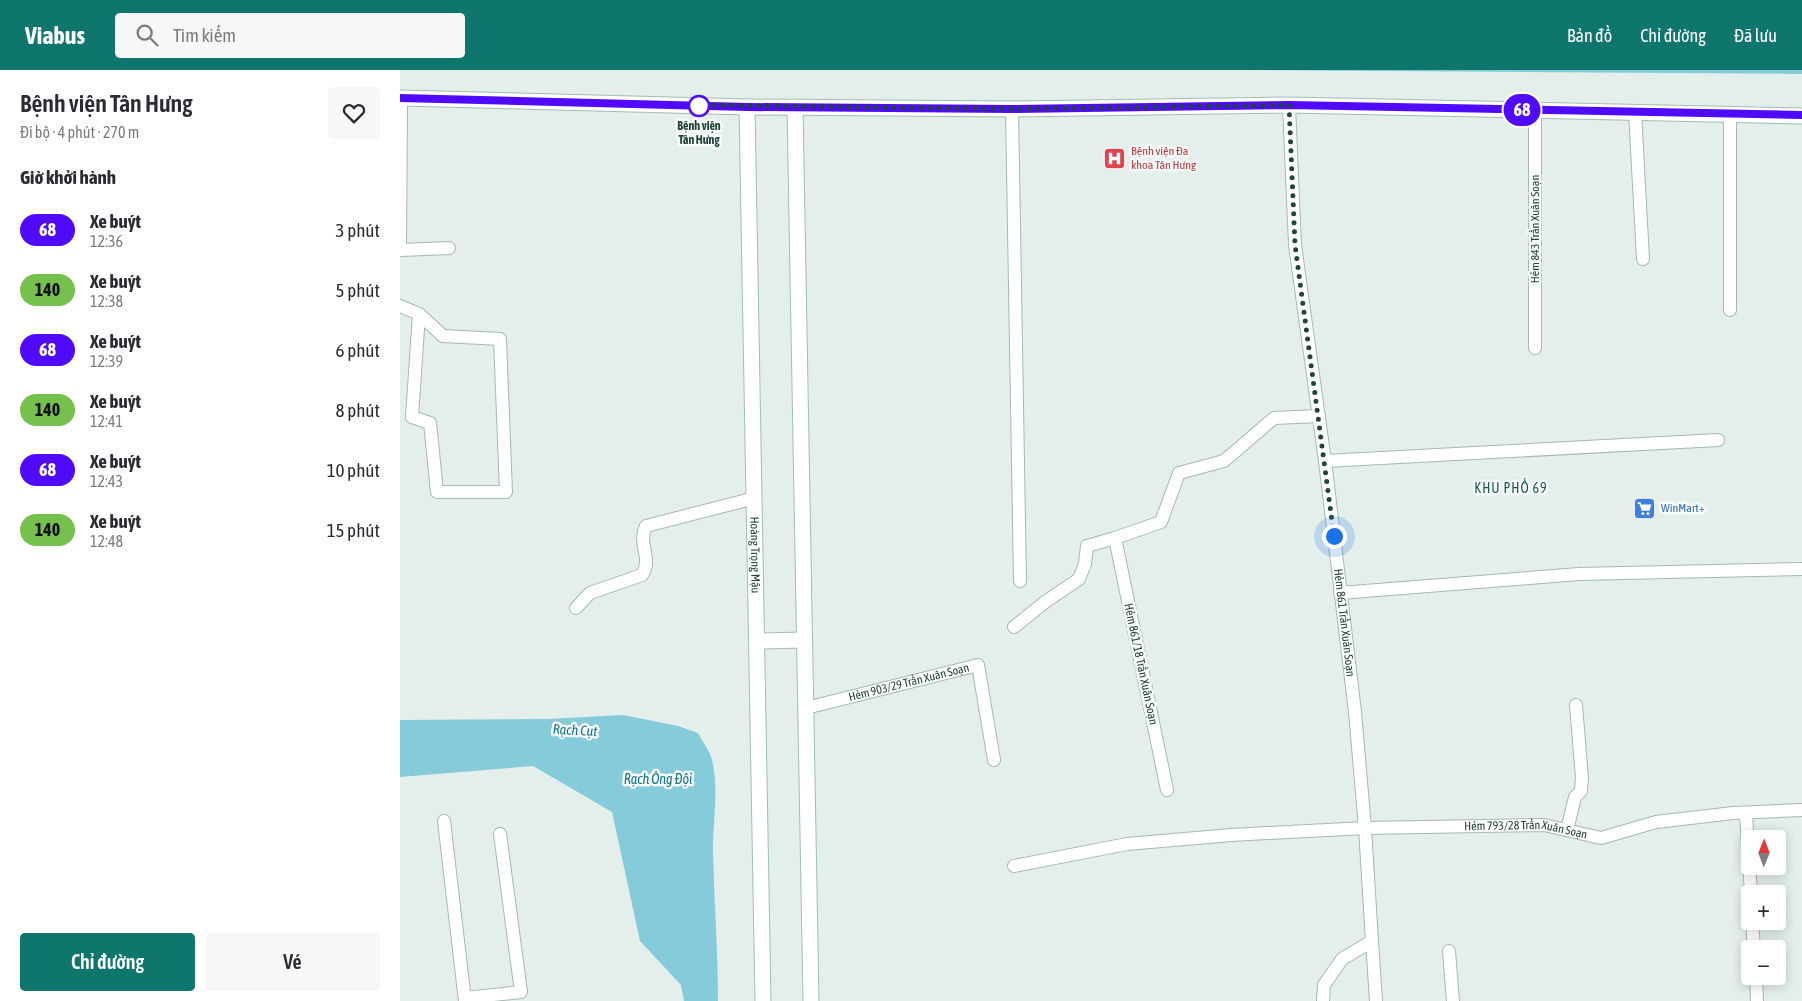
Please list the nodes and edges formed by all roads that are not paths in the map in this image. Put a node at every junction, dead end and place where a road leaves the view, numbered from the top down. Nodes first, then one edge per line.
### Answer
1 (401, 98) edge
2 (1289, 105) junction
3 (747, 107) junction
4 (795, 107) junction
5 (1012, 109) junction
6 (1535, 110) junction
7 (1635, 112) junction
8 (1730, 114) junction
9 (1802, 116) edge
10 (400, 200) edge
11 (449, 248) dead end
12 (1643, 259) dead end
13 (400, 306) edge
14 (1730, 310) dead end
15 (419, 314) junction
16 (1535, 348) dead end
17 (1319, 416) junction
18 (1718, 440) dead end
19 (1325, 461) junction
20 (754, 498) junction
21 (1115, 538) junction
22 (1802, 569) edge
23 (1020, 580) dead end
24 (1340, 593) junction
25 (576, 608) dead end
26 (1014, 627) dead end
27 (804, 640) junction
28 (757, 642) junction
29 (1576, 705) dead end
30 (806, 708) junction
31 (994, 760) dead end
32 (1167, 790) dead end
33 (1802, 810) edge
34 (1746, 812) junction
35 (444, 821) dead end
36 (1366, 828) junction
37 (1567, 830) junction
38 (500, 834) dead end
39 (1014, 866) dead end
40 (1750, 885) edge
41 (1372, 940) junction
42 (1449, 951) dead end
43 (1757, 985) edge
44 (465, 1000) edge
45 (763, 1001) edge
46 (811, 1001) edge
47 (1323, 1001) edge
48 (1376, 1001) edge
49 (1453, 1001) edge
50 (1758, 1001) edge

1 - 3 main road
1 - 10 lane
2 - 5 main road
2 - 6 main road
2 - 17 lane, Hẻm 861 Trần Xuân Soạn
3 - 4 main road
3 - 20 main road, Hoàng Trọng Mậu
4 - 5 main road
4 - 27 main road
5 - 23 lane
6 - 7 main road
6 - 16 lane, Hẻm 843 Trần Xuân Soạn
7 - 8 main road
7 - 12 lane
8 - 9 main road
8 - 14 lane
10 - 11 lane
13 - 15 lane
15 - 15 lane
17 - 19 lane, Hẻm 861 Trần Xuân Soạn
17 - 21 lane
18 - 19 lane
19 - 24 lane, Hẻm 861 Trần Xuân Soạn
20 - 25 lane
20 - 28 main road, Hoàng Trọng Mậu
21 - 26 lane
21 - 32 lane, Hẻm 861/18 Trần Xuân Soạn
22 - 24 lane
24 - 36 lane, Hẻm 861 Trần Xuân Soạn
27 - 28 main road
27 - 30 main road
28 - 45 main road, Hoàng Trọng Mậu
29 - 37 lane
30 - 31 lane, Hẻm 903/29 Trần Xuân Soạn
30 - 46 main road
33 - 34 lane, Hẻm 793/28 Trần Xuân Soạn
34 - 37 lane, Hẻm 793/28 Trần Xuân Soạn
34 - 40 lane
35 - 44 lane
36 - 37 lane, Hẻm 793/28 Trần Xuân Soạn
36 - 39 lane, Hẻm 793/28 Trần Xuân Soạn
36 - 41 lane, Hẻm 861 Trần Xuân Soạn
38 - 44 lane
41 - 47 lane
41 - 48 lane, Hẻm 861 Trần Xuân Soạn
42 - 49 lane
43 - 50 lane

